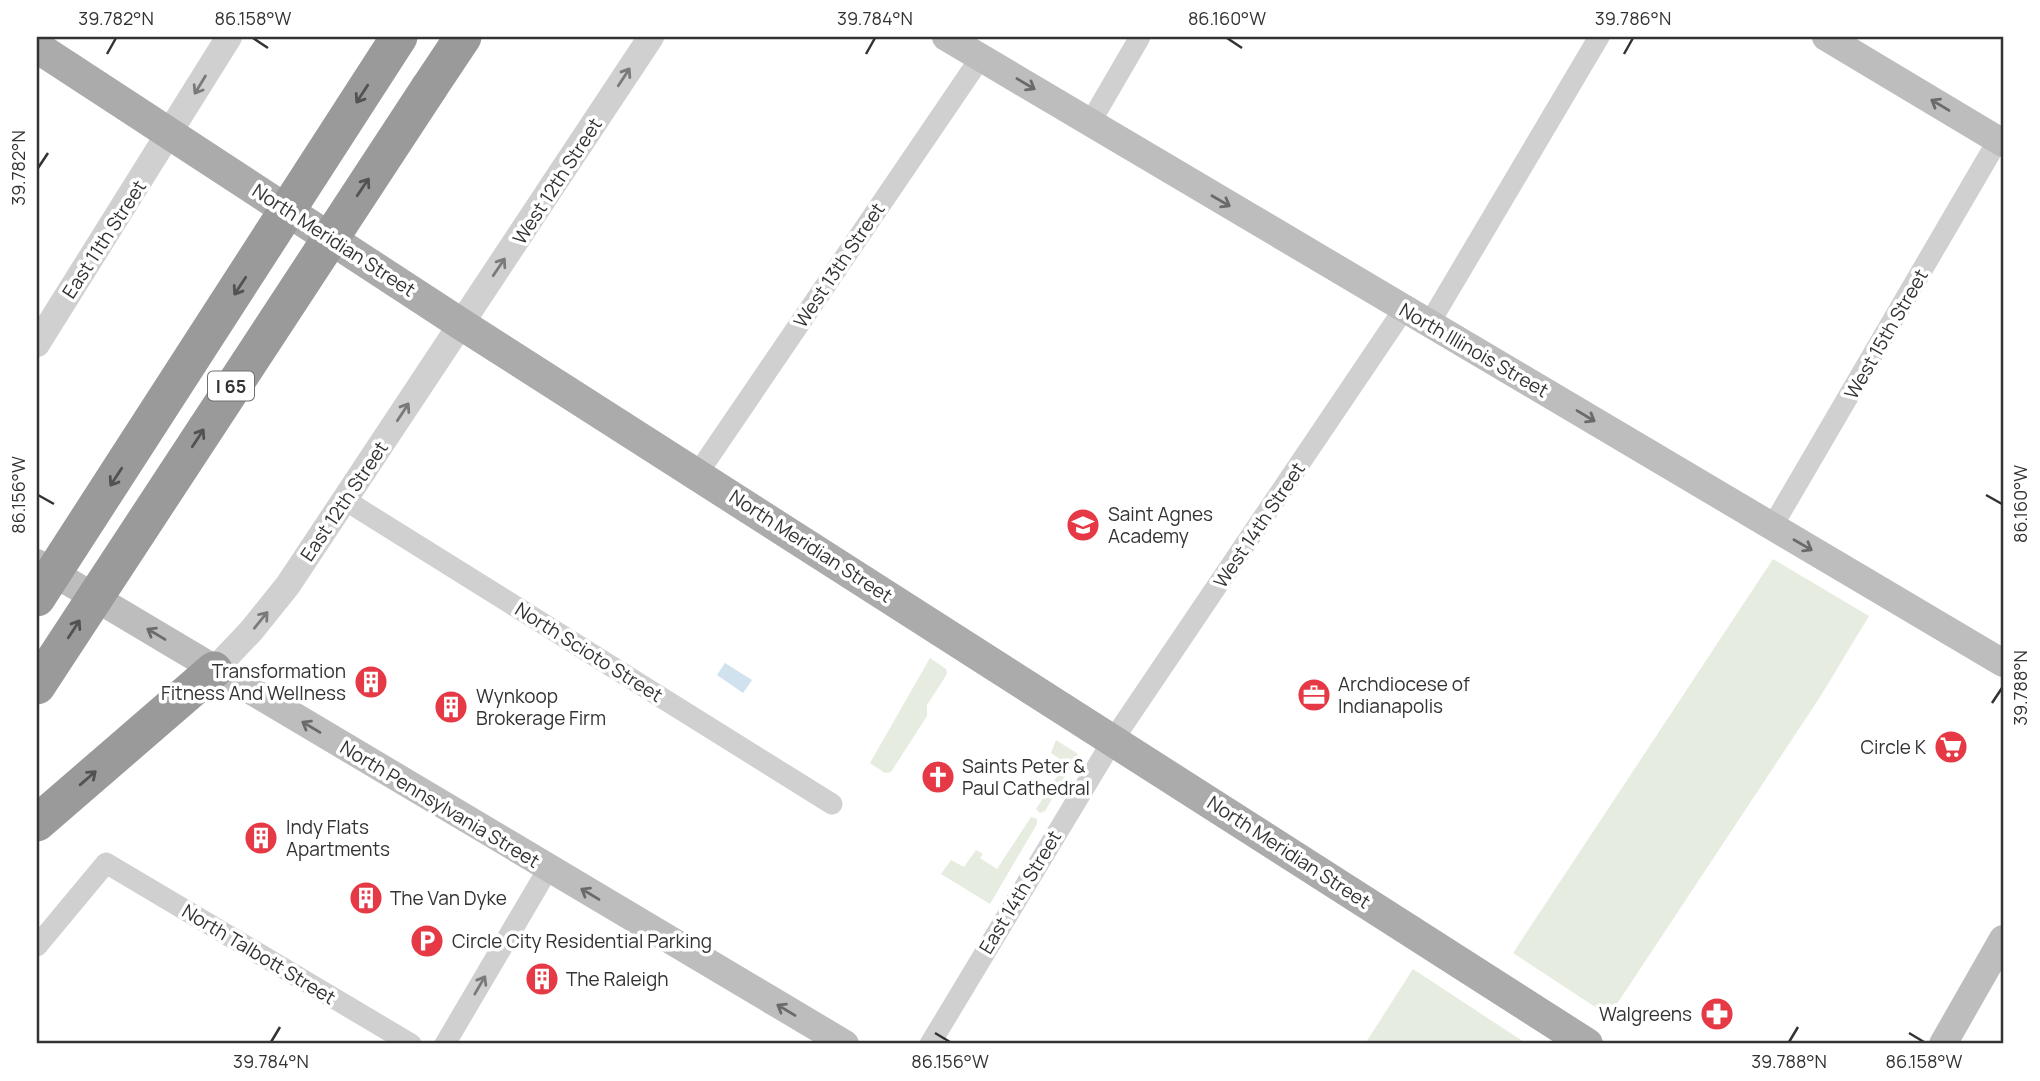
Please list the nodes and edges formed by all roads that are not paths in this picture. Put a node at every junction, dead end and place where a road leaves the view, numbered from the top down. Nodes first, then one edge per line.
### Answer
1 (229, 37) edge
2 (399, 37) edge
3 (651, 37) edge
4 (946, 37) edge
5 (1140, 37) edge
6 (1600, 37) edge
7 (1826, 37) edge
8 (461, 39) edge
9 (37, 47) edge
10 (981, 57) junction
11 (1090, 123) junction
12 (172, 133) junction
13 (2001, 142) edge
14 (1404, 309) junction
15 (461, 324) junction
16 (1429, 324) junction
17 (37, 344) edge
18 (698, 473) junction
19 (345, 500) junction
20 (1772, 527) junction
21 (37, 564) edge
22 (37, 598) edge
23 (2003, 663) edge
24 (214, 670) junction
25 (37, 686) edge
26 (1113, 740) junction
27 (832, 804) dead end
28 (37, 823) edge
29 (548, 869) junction
30 (2002, 943) edge
31 (37, 946) edge
32 (411, 1044) edge
33 (445, 1044) edge
34 (845, 1044) edge
35 (930, 1044) edge
36 (1587, 1044) edge
37 (1943, 1044) edge

1 -> 12 street, East 11th Street
2 -> 22 highway, I 65, bridge
15 -> 3 street, West 12th Street
4 - 10 main road, North Illinois Street
5 - 11 street
6 - 16 street
13 -> 7 main road
25 -> 8 highway, I 65, bridge
9 - 12 main road, North Meridian Street
10 -> 11 main road, North Illinois Street
10 - 18 street, West 13th Street
11 -> 14 main road, North Illinois Street
12 - 15 main road, North Meridian Street
12 - 17 street, East 11th Street
13 - 20 street, West 15th Street
14 - 16 main road, North Illinois Street
14 - 26 street, West 14th Street
15 - 18 main road, North Meridian Street
19 -> 15 street, East 12th Street
16 -> 20 main road, North Illinois Street
18 - 26 main road, North Meridian Street
24 -> 19 street, East 12th Street
19 - 27 street, North Scioto Street
20 -> 23 main road, North Illinois Street
24 -> 21 main road, North Pennsylvania Street
28 -> 24 highway
29 -> 24 main road, North Pennsylvania Street
26 - 35 street, East 14th Street
26 - 36 main road, North Meridian Street
33 -> 29 street
34 -> 29 main road, North Pennsylvania Street
30 - 37 main road
31 - 32 street, North Talbott Street

